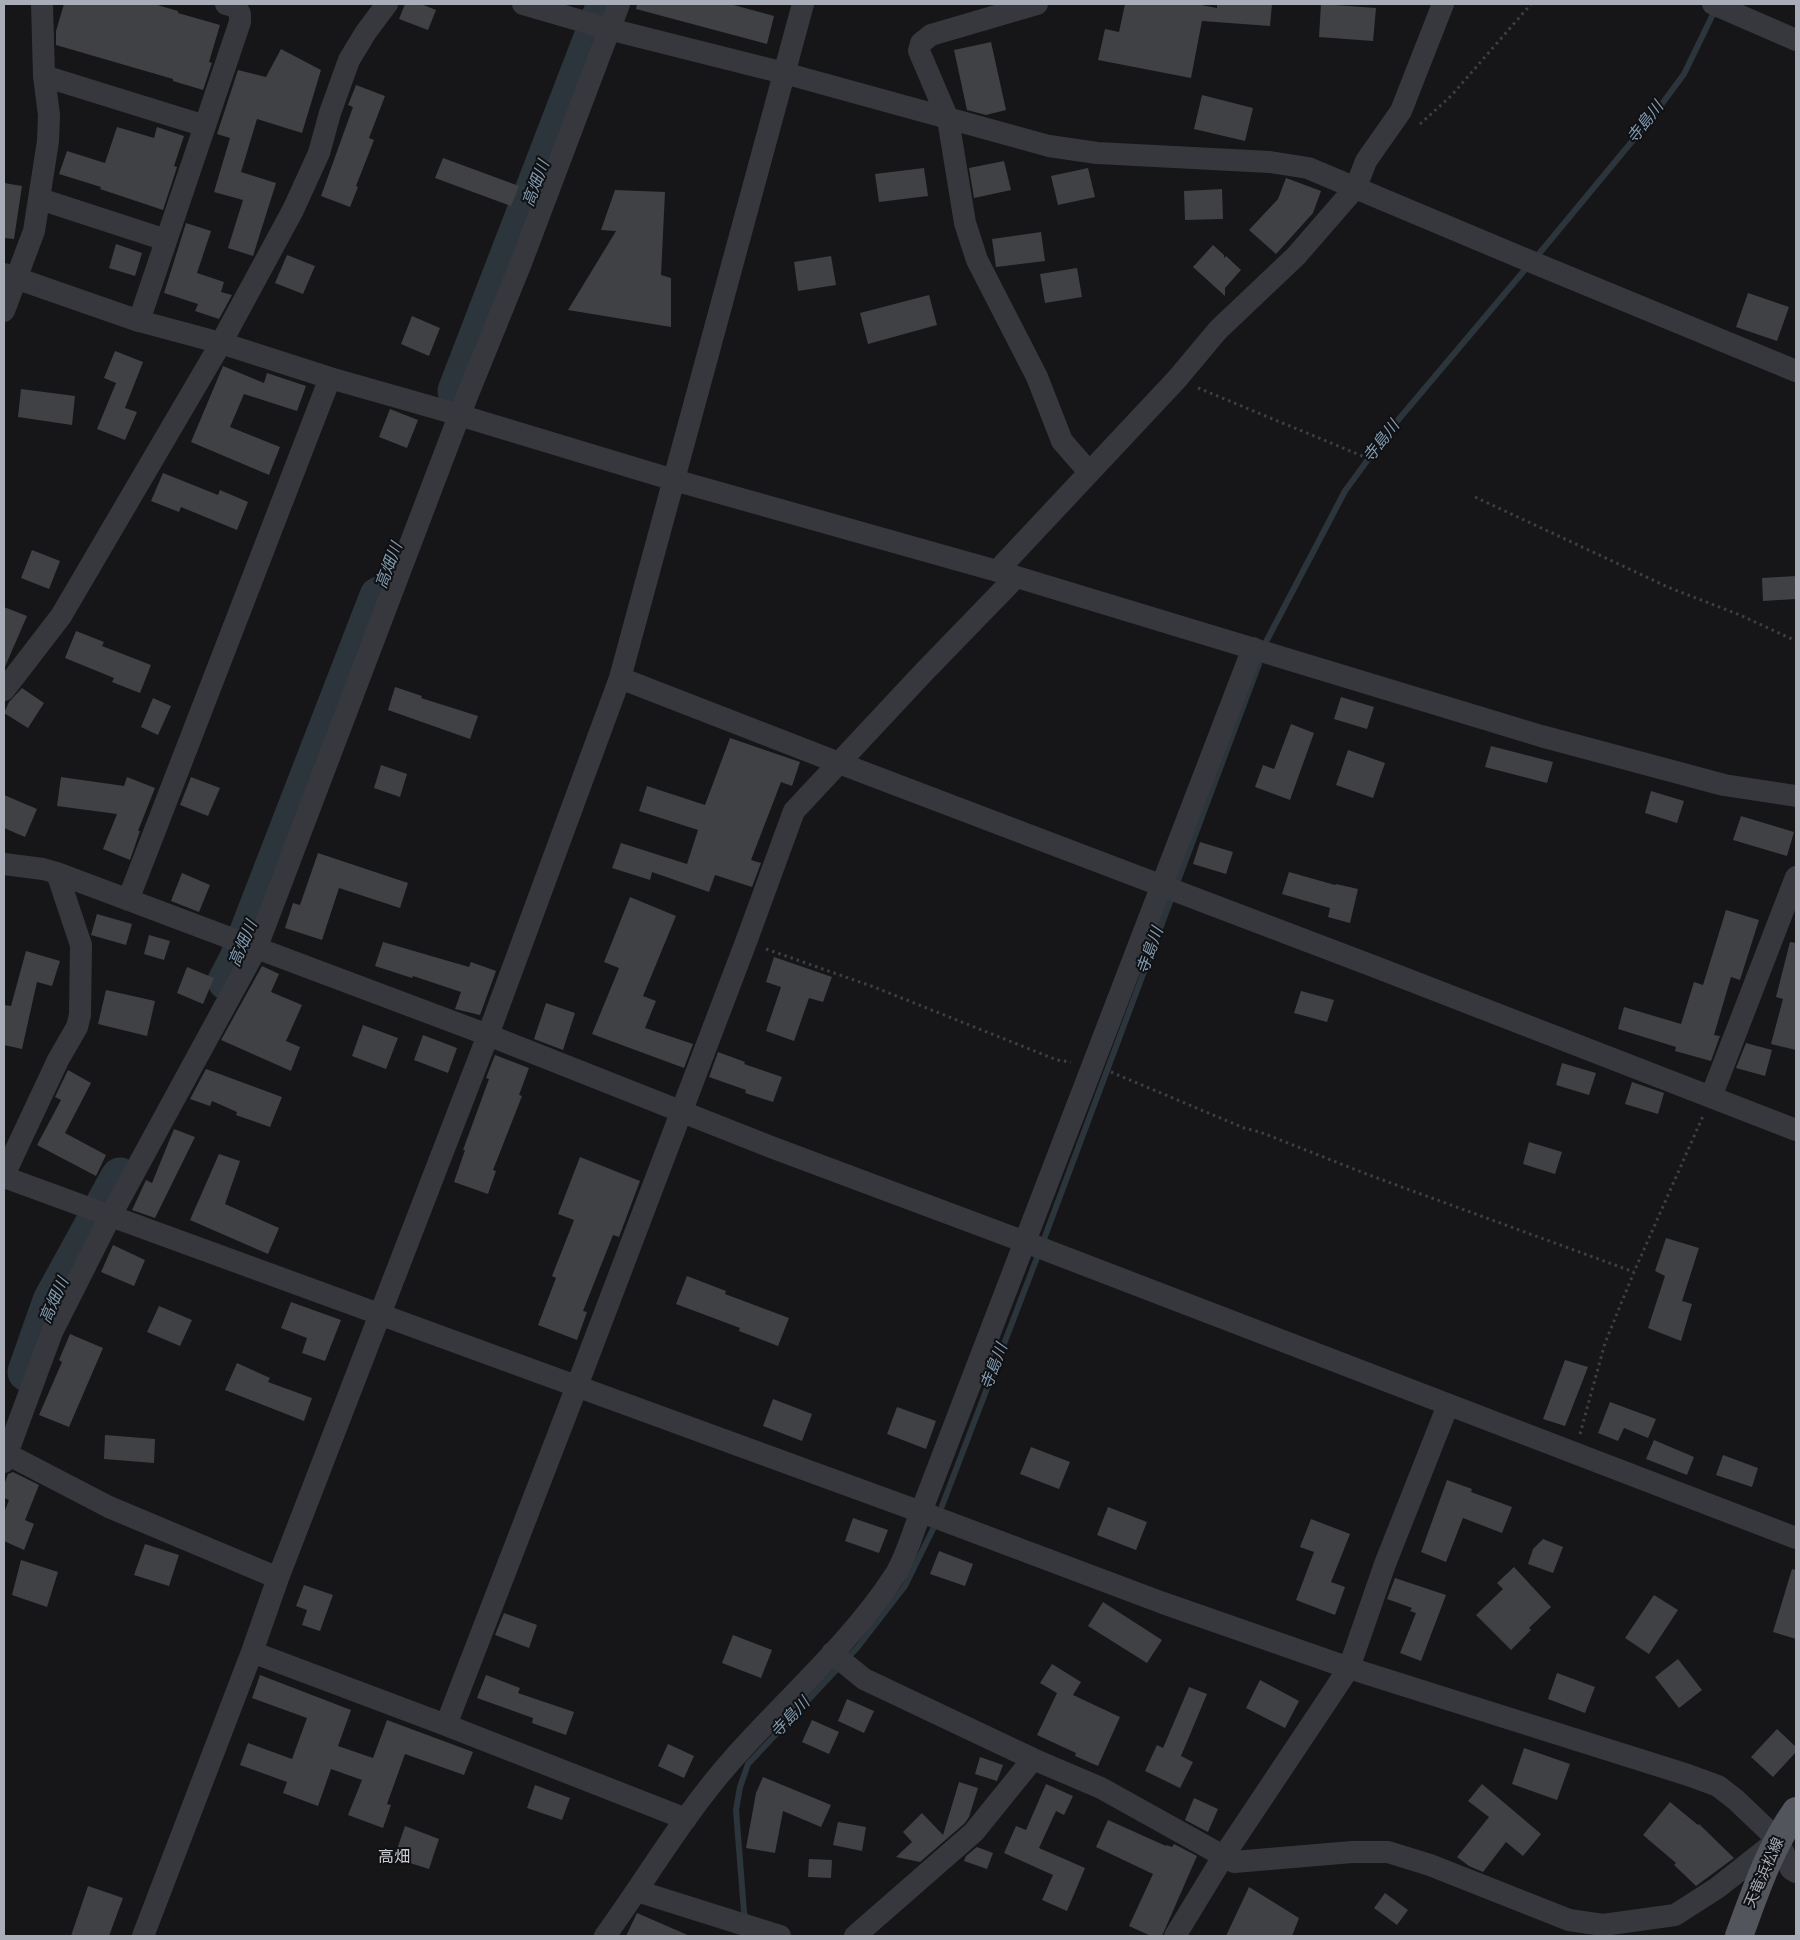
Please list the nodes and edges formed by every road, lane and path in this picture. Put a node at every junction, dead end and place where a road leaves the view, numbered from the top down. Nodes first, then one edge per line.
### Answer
1 (42, 4) edge
2 (226, 4) edge
3 (386, 4) edge
4 (522, 4) edge
5 (619, 4) edge
6 (803, 4) edge
7 (1037, 4) edge
8 (1443, 4) edge
9 (1531, 4) edge
10 (1718, 6) edge
11 (602, 26) junction
12 (1796, 40) edge
13 (784, 73) junction
14 (44, 76) junction
15 (948, 119) junction
16 (205, 126) junction
17 (1417, 127) dead end
18 (1356, 187) junction
19 (40, 199) junction
20 (166, 240) junction
21 (10, 276) edge
22 (4, 311) edge
23 (139, 321) junction
24 (221, 343) junction
25 (1796, 371) edge
26 (330, 378) junction
27 (1177, 379) junction
28 (459, 416) junction
29 (1372, 460) dead end
30 (1089, 472) junction
31 (674, 480) junction
32 (1475, 497) dead end
33 (1006, 574) junction
34 (1796, 640) edge
35 (1254, 648) junction
36 (620, 678) junction
37 (4, 690) edge
38 (839, 764) junction
39 (1796, 796) edge
40 (4, 864) edge
41 (58, 873) junction
42 (1796, 877) edge
43 (1170, 889) junction
44 (128, 900) junction
45 (746, 942) junction
46 (249, 946) junction
47 (488, 1035) junction
48 (1101, 1069) junction
49 (1711, 1097) junction
50 (681, 1111) junction
51 (1796, 1130) edge
52 (4, 1176) edge
53 (101, 1214) junction
54 (1025, 1242) junction
55 (1634, 1272) junction
56 (380, 1316) junction
57 (577, 1386) junction
58 (1448, 1405) junction
59 (6, 1449) edge
60 (1575, 1454) junction
61 (921, 1512) junction
62 (1796, 1538) edge
63 (278, 1578) junction
64 (252, 1652) junction
65 (839, 1659) junction
66 (1349, 1668) junction
67 (446, 1724) junction
68 (1033, 1759) junction
69 (1796, 1811) edge
70 (686, 1819) junction
71 (1778, 1840) junction
72 (1223, 1857) junction
73 (1796, 1872) edge
74 (638, 1891) junction
75 (143, 1936) edge
76 (605, 1936) edge
77 (780, 1936) edge
78 (855, 1936) edge
79 (1175, 1936) edge
80 (1739, 1936) edge

1 - 14 street
2 - 16 street
3 - 24 street
4 - 11 street
5 - 11 street
6 - 13 street
7 - 15 street
8 - 18 street
9 - 17 path
10 - 12 street
11 - 13 street
11 - 28 street
13 - 15 street
13 - 31 street
14 - 16 street
14 - 19 street
15 - 18 street
15 - 30 street
16 - 20 street
18 - 25 street
18 - 27 street
19 - 20 street
19 - 21 street
20 - 23 street
21 - 22 street
21 - 23 street
23 - 24 street
24 - 26 street
24 - 37 street
26 - 28 street
26 - 44 street
27 - 29 path
27 - 30 street
28 - 31 street
28 - 46 street
30 - 33 street
31 - 33 street
31 - 36 street
32 - 34 path
33 - 35 street
33 - 38 street
35 - 39 street
35 - 43 street
36 - 38 street
36 - 47 street
38 - 43 street
38 - 45 street
40 - 41 street
41 - 44 street
41 - 52 street
42 - 49 street
43 - 48 street
43 - 49 street
44 - 46 street
45 - 48 path
45 - 50 street
46 - 47 street
46 - 53 street
47 - 50 street
47 - 56 street
48 - 54 street
48 - 55 path
49 - 51 street
49 - 55 path
50 - 54 street
50 - 57 street
52 - 53 street
53 - 56 street
53 - 59 street
54 - 58 street
54 - 61 street
55 - 60 path
56 - 57 street
56 - 63 street
57 - 61 street
57 - 67 street
58 - 60 street
58 - 66 street
59 - 63 street
60 - 62 street
61 - 65 street
61 - 66 street
63 - 64 street
64 - 67 street
64 - 75 street
65 - 68 street
65 - 70 street
66 - 71 street
66 - 72 street
67 - 70 street
68 - 72 street
68 - 78 street
69 - 71 main road, 天竜浜松線
70 - 74 street
71 - 72 street
71 - 73 street
71 - 80 main road, 天竜浜松線
72 - 79 street
74 - 76 street
74 - 77 street

